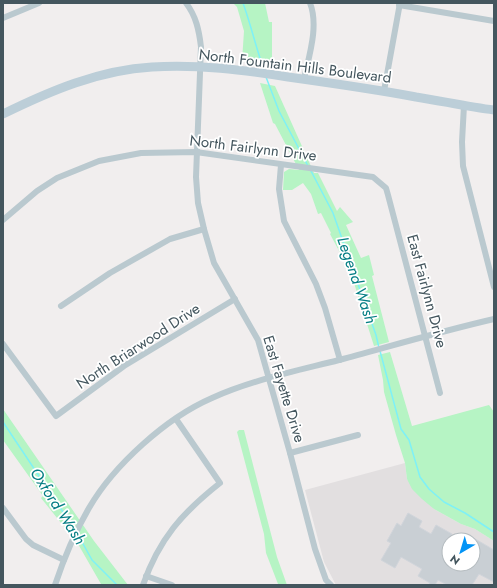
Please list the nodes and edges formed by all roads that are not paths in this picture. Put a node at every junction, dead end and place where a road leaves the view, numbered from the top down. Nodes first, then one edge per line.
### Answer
1 (39, 3) edge
2 (186, 3) edge
3 (310, 3) edge
4 (400, 4) edge
5 (3, 18) edge
6 (494, 22) edge
7 (201, 66) junction
8 (304, 79) junction
9 (384, 91) junction
10 (464, 105) junction
11 (494, 110) edge
12 (3, 114) edge
13 (196, 152) junction
14 (281, 165) junction
15 (388, 195) joint
16 (3, 220) edge
17 (204, 228) junction
18 (494, 287) edge
19 (235, 300) junction
20 (60, 306) dead end
21 (494, 319) edge
22 (425, 336) junction
23 (3, 344) edge
24 (340, 360) junction
25 (269, 378) junction
26 (440, 393) dead end
27 (176, 419) junction
28 (358, 435) dead end
29 (290, 453) junction
30 (3, 510) edge
31 (64, 560) junction
32 (146, 576) junction
33 (55, 585) edge
34 (143, 585) edge
35 (172, 585) edge
36 (331, 585) edge

1 - 5 street
2 - 7 street, East Fayette Drive
3 - 8 street
4 - 6 street
4 - 9 street
7 - 8 main road, North Fountain Hills Boulevard
7 - 12 main road, North Fountain Hills Boulevard
7 - 13 street, East Fayette Drive
8 - 9 main road, North Fountain Hills Boulevard
9 - 10 main road, North Fountain Hills Boulevard
10 - 11 main road, North Fountain Hills Boulevard
10 - 18 street
13 - 14 street, North Fairlynn Drive
13 - 16 street, North Fairlynn Drive
13 - 17 street, East Fayette Drive
14 - 15 street, North Fairlynn Drive
14 - 24 street
15 - 22 street, East Fairlynn Drive
17 - 19 street, East Fayette Drive
17 - 20 street
19 - 23 street, North Briarwood Drive
19 - 25 street, East Fayette Drive
21 - 22 street
22 - 24 street
22 - 26 street, East Fairlynn Drive
24 - 25 street
25 - 27 street
25 - 29 street, East Fayette Drive
27 - 31 street
27 - 32 street
28 - 29 street
29 - 36 street, East Fayette Drive
30 - 31 street
31 - 33 street
32 - 34 street
32 - 35 street

